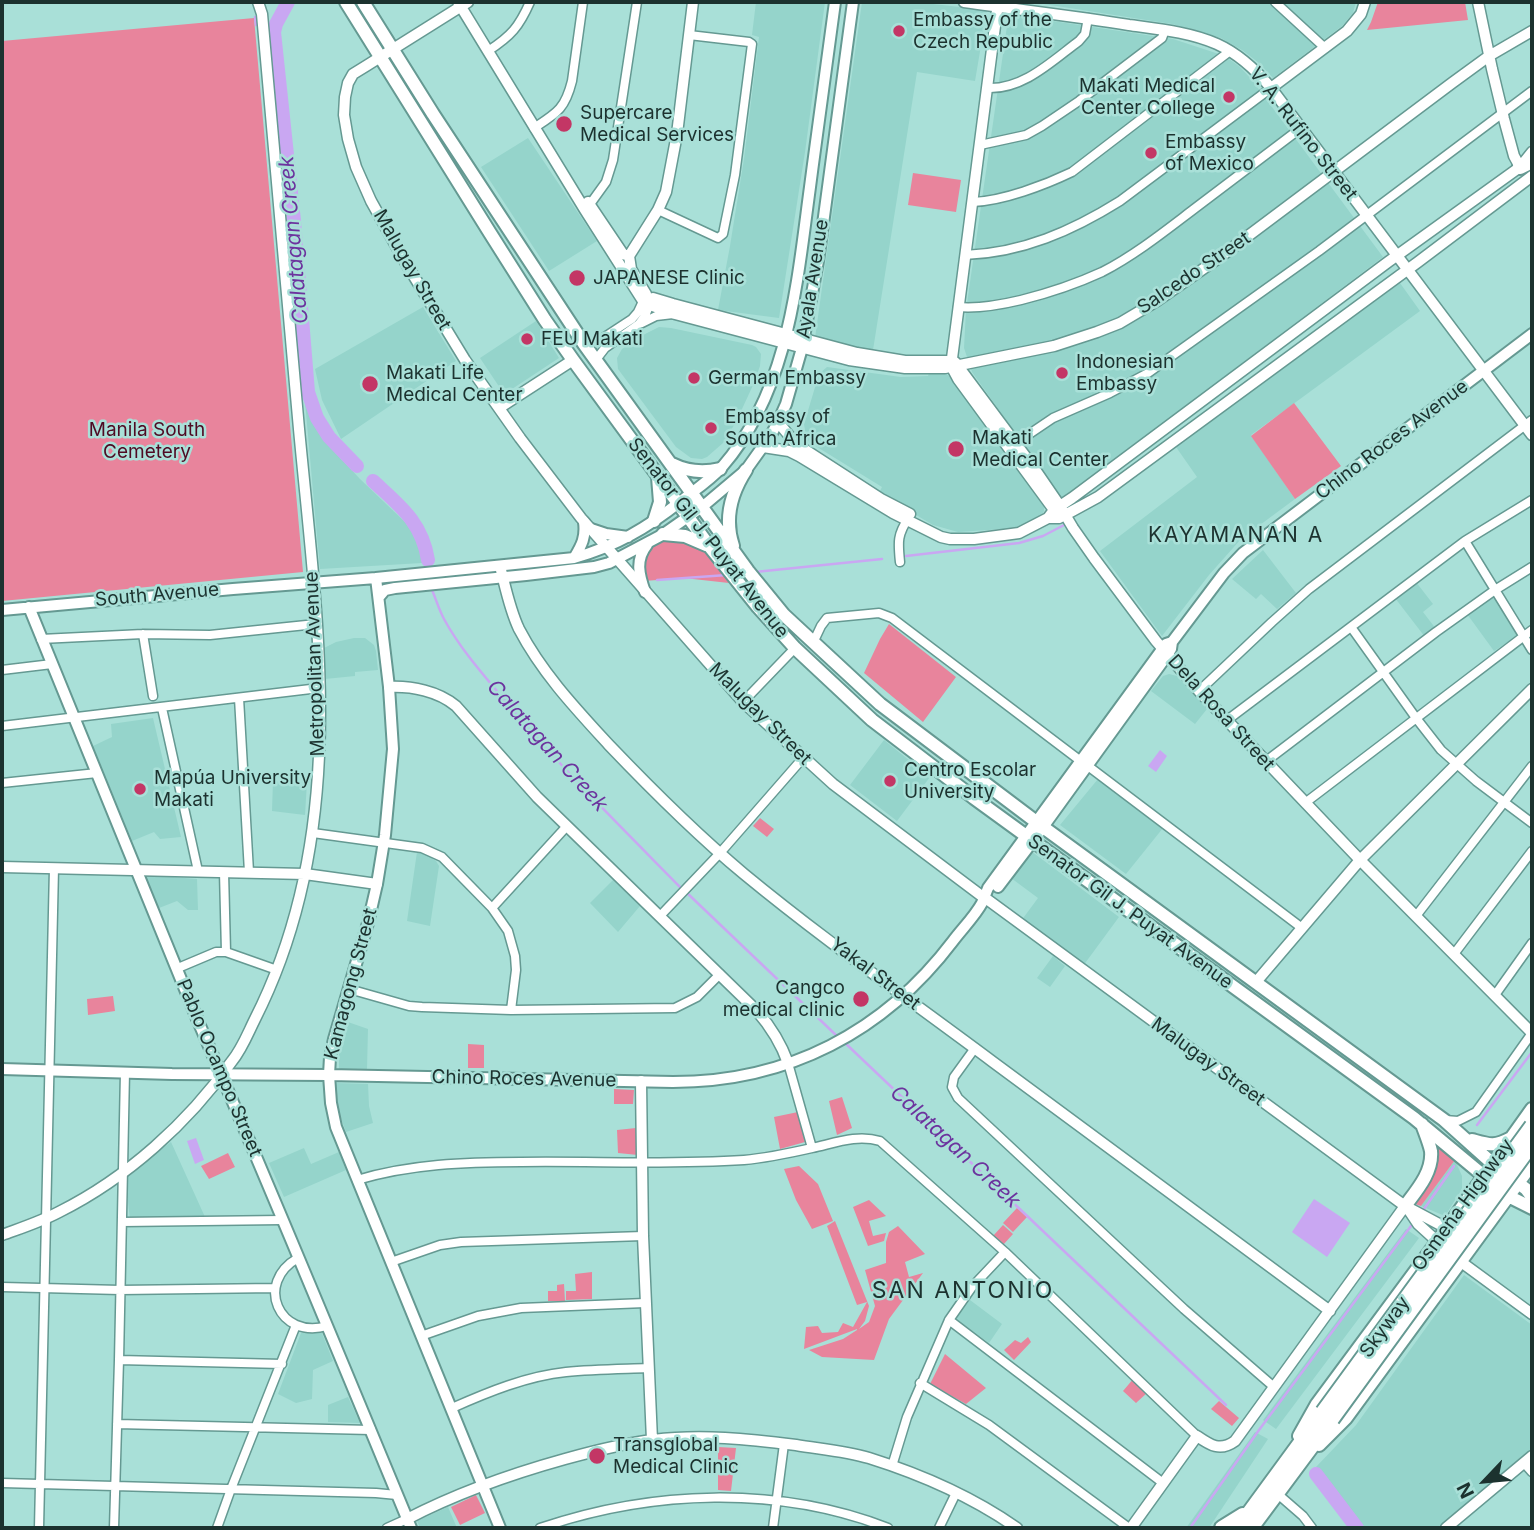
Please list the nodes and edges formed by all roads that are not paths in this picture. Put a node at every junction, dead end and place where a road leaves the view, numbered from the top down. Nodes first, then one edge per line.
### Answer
1 (258, 2) edge
2 (346, 2) edge
3 (363, 2) edge
4 (530, 2) edge
5 (583, 2) edge
6 (637, 2) edge
7 (693, 2) edge
8 (835, 2) edge
9 (853, 2) edge
10 (964, 2) edge
11 (1275, 2) edge
12 (1366, 2) edge
13 (1478, 2) edge
14 (998, 4) edge
15 (463, 5) edge
16 (1088, 18) junction
17 (1165, 30) junction
18 (1532, 31) edge
19 (690, 35) junction
20 (1325, 48) junction
21 (392, 49) junction
22 (490, 50) junction
23 (1230, 51) junction
24 (1489, 56) junction
25 (380, 57) junction
26 (987, 88) junction
27 (1271, 88) junction
28 (1532, 91) edge
29 (1503, 113) junction
30 (536, 127) junction
31 (1301, 128) junction
32 (980, 145) junction
33 (1532, 152) edge
34 (1526, 164) edge
35 (1333, 172) junction
36 (1532, 176) edge
37 (973, 202) junction
38 (587, 208) junction
39 (658, 210) junction
40 (1366, 215) junction
41 (965, 255) junction
42 (629, 256) junction
43 (1397, 256) junction
44 (1406, 270) junction
45 (648, 300) junction
46 (958, 307) junction
47 (675, 314) junction
48 (639, 324) junction
49 (1532, 334) edge
50 (785, 339) junction
51 (584, 344) junction
52 (803, 344) junction
53 (573, 360) junction
54 (595, 360) junction
55 (953, 364) junction
56 (1484, 371) junction
57 (499, 408) junction
58 (778, 422) junction
59 (1529, 423) edge
60 (1532, 435) edge
61 (1016, 443) junction
62 (763, 447) junction
63 (671, 464) junction
64 (720, 469) junction
65 (746, 470) junction
66 (657, 474) junction
67 (692, 493) junction
68 (1532, 500) edge
69 (678, 504) junction
70 (702, 507) junction
71 (892, 513) junction
72 (1057, 513) junction
73 (688, 517) junction
74 (909, 517) junction
75 (654, 521) junction
76 (588, 525) junction
77 (663, 534) junction
78 (899, 534) junction
79 (628, 537) junction
80 (1465, 541) junction
81 (649, 542) junction
82 (607, 547) junction
83 (710, 547) junction
84 (737, 556) junction
85 (574, 558) junction
86 (618, 559) junction
87 (900, 562) dead end
88 (500, 566) junction
89 (1532, 567) edge
90 (376, 578) junction
91 (503, 578) junction
92 (313, 582) junction
93 (395, 588) junction
94 (1495, 590) junction
95 (645, 592) junction
96 (379, 597) junction
97 (29, 607) junction
98 (2, 610) edge
99 (316, 624) junction
100 (1351, 627) junction
101 (1532, 630) edge
102 (143, 634) junction
103 (1523, 637) junction
104 (41, 639) junction
105 (813, 643) junction
106 (795, 648) junction
107 (1168, 648) junction
108 (1532, 650) edge
109 (52, 664) junction
110 (2, 670) edge
111 (1383, 673) junction
112 (389, 687) junction
113 (319, 688) junction
114 (1532, 689) edge
115 (1199, 691) junction
116 (153, 696) dead end
117 (239, 698) junction
118 (743, 702) junction
119 (162, 708) junction
120 (75, 717) junction
121 (1416, 718) junction
122 (1226, 721) junction
123 (2, 726) edge
124 (803, 758) junction
125 (1265, 762) junction
126 (1085, 764) junction
127 (1456, 764) junction
128 (1532, 766) edge
129 (97, 773) junction
130 (2, 783) edge
131 (1504, 802) junction
132 (1305, 803) junction
133 (1532, 823) edge
134 (1040, 825) junction
135 (567, 826) junction
136 (313, 834) junction
137 (1030, 839) junction
138 (384, 842) junction
139 (1532, 851) edge
140 (720, 853) junction
141 (1360, 860) junction
142 (2, 867) edge
143 (54, 867) junction
144 (136, 870) junction
145 (198, 871) junction
146 (224, 872) junction
147 (249, 872) junction
148 (305, 874) junction
149 (377, 884) junction
150 (984, 900) junction
151 (492, 908) junction
152 (660, 916) junction
153 (1416, 916) junction
154 (1302, 928) junction
155 (1532, 943) edge
156 (226, 952) junction
157 (1454, 954) junction
158 (178, 968) junction
159 (277, 970) junction
160 (720, 975) junction
161 (1256, 982) junction
162 (349, 989) junction
163 (903, 995) junction
164 (1495, 995) junction
165 (511, 1010) junction
166 (1532, 1033) edge
167 (975, 1048) junction
168 (788, 1063) junction
169 (2, 1069) edge
170 (50, 1071) junction
171 (125, 1072) junction
172 (222, 1074) junction
173 (329, 1075) junction
174 (641, 1081) junction
175 (1532, 1109) edge
176 (1444, 1120) junction
177 (1422, 1124) junction
178 (1532, 1126) edge
179 (1513, 1136) junction
180 (1465, 1138) junction
181 (1532, 1144) edge
182 (812, 1148) junction
183 (641, 1163) junction
184 (1493, 1164) junction
185 (1532, 1164) edge
186 (122, 1172) junction
187 (1484, 1177) junction
188 (358, 1180) junction
189 (1518, 1183) junction
190 (1508, 1196) junction
191 (1532, 1197) edge
192 (1405, 1206) junction
193 (1532, 1208) edge
194 (45, 1219) junction
195 (282, 1220) junction
196 (122, 1222) junction
197 (1448, 1228) junction
198 (2, 1235) edge
199 (643, 1236) junction
200 (1437, 1242) junction
201 (1472, 1246) junction
202 (1005, 1252) junction
203 (298, 1258) junction
204 (1460, 1261) junction
205 (391, 1262) junction
206 (2, 1287) edge
207 (44, 1288) junction
208 (275, 1288) junction
209 (120, 1290) junction
210 (646, 1303) junction
211 (1330, 1311) junction
212 (1532, 1314) edge
213 (949, 1320) junction
214 (296, 1325) junction
215 (327, 1326) junction
216 (421, 1336) junction
217 (119, 1360) junction
218 (282, 1364) junction
219 (649, 1368) junction
220 (920, 1383) junction
221 (1274, 1387) junction
222 (452, 1408) junction
223 (1321, 1411) dead end
224 (1339, 1414) dead end
225 (117, 1424) junction
226 (256, 1427) junction
227 (371, 1430) junction
228 (1197, 1436) junction
229 (652, 1440) junction
230 (1298, 1440) junction
231 (783, 1444) junction
232 (1313, 1450) junction
233 (1528, 1460) edge
234 (892, 1466) junction
235 (1532, 1472) edge
236 (2, 1483) edge
237 (1163, 1483) junction
238 (41, 1485) junction
239 (482, 1485) junction
240 (115, 1486) junction
241 (231, 1489) junction
242 (956, 1493) junction
243 (397, 1495) junction
244 (1280, 1496) junction
245 (776, 1502) junction
246 (409, 1524) edge
247 (1238, 1524) edge
248 (39, 1528) edge
249 (115, 1528) edge
250 (218, 1528) edge
251 (387, 1528) edge
252 (500, 1528) edge
253 (540, 1528) edge
254 (773, 1528) edge
255 (888, 1528) edge
256 (939, 1528) edge
257 (1017, 1528) edge
258 (1130, 1528) edge
259 (1222, 1528) edge
260 (1254, 1528) edge
261 (1312, 1528) edge
262 (1446, 1528) edge

1 - 92 street, Metropolitan Avenue
2 - 25 main road, Senator Gil J. Puyat Avenue
3 - 21 main road, Senator Gil J. Puyat Avenue
4 - 22 street
5 - 30 street
6 - 38 street
7 - 19 street
8 - 50 main road, Ayala Avenue
9 - 52 main road, Ayala Avenue
10 - 14 street, V. A. Rufino Street
11 - 20 street
12 - 20 street
13 - 24 street
14 - 16 street, V. A. Rufino Street
14 - 26 street
15 - 21 street, Malugay Street
15 - 22 street
16 - 17 street, V. A. Rufino Street
16 - 26 street
17 - 23 street, V. A. Rufino Street
17 - 32 street
18 - 24 street, Salcedo Street
19 - 39 street
19 - 39 street
20 - 27 street
21 - 25 street, Malugay Street
21 - 51 main road, Senator Gil J. Puyat Avenue
22 - 30 street
23 - 27 street, V. A. Rufino Street
23 - 37 street
24 - 29 street
24 - 35 street, Salcedo Street
25 - 53 main road, Senator Gil J. Puyat Avenue
25 - 57 street, Malugay Street
26 - 32 street
27 - 31 street, V. A. Rufino Street
27 - 41 street
28 - 29 street
29 - 34 street
29 - 40 street
30 - 38 street
31 - 35 street, V. A. Rufino Street
31 - 46 street
32 - 37 street
33 - 34 street
34 - 43 street
35 - 40 street, V. A. Rufino Street
35 - 55 street, Salcedo Street
36 - 44 street
37 - 41 street
38 - 42 street
38 - 45 street
39 - 42 street
40 - 43 street, V. A. Rufino Street
40 - 61 street
41 - 46 street
42 - 45 street
43 - 44 street, V. A. Rufino Street
43 - 72 street
44 - 56 street, V. A. Rufino Street
44 - 72 street
45 - 47 street
45 - 48 street
45 - 50 street
45 - 51 street
46 - 55 street
47 - 48 street
47 - 50 street
48 - 54 street
49 - 56 main road, Chino Roces Avenue
50 - 52 street, Salcedo Street
50 - 64 main road, Ayala Avenue
51 - 54 main road, Senator Gil J. Puyat Avenue
52 - 55 street, Salcedo Street
52 - 58 main road, Ayala Avenue
53 - 57 street
53 - 66 main road, Senator Gil J. Puyat Avenue
54 - 63 main road, Senator Gil J. Puyat Avenue
55 - 61 street, Dela Rosa Street
55 - 72 street, Dela Rosa Street
56 - 59 street, V. A. Rufino Street
56 - 107 main road, Chino Roces Avenue
57 - 76 street, Malugay Street
58 - 62 main road, Ayala Avenue
58 - 74 street
59 - 60 street, V. A. Rufino Street
59 - 115 street
61 - 72 street, Dela Rosa Street
62 - 65 main road, Ayala Avenue
62 - 71 street
63 - 64 main road
63 - 67 main road, Senator Gil J. Puyat Avenue
64 - 67 main road, Ayala Avenue
65 - 70 main road, Ayala Avenue
65 - 84 main road
66 - 69 main road, Senator Gil J. Puyat Avenue
66 - 75 main road
67 - 69 main road, Ayala Avenue
67 - 70 main road, Senator Gil J. Puyat Avenue
68 - 80 street
69 - 73 main road, Senator Gil J. Puyat Avenue
69 - 75 main road, Ayala Avenue
70 - 73 main road, Ayala Avenue
70 - 84 main road, Senator Gil J. Puyat Avenue
71 - 74 street
71 - 78 street
72 - 74 street
72 - 107 street, Dela Rosa Street
73 - 77 main road, Ayala Avenue
73 - 83 main road, Senator Gil J. Puyat Avenue
74 - 78 street
75 - 79 main road, Ayala Avenue
76 - 79 main road
76 - 82 street, Malugay Street
76 - 85 main road
77 - 81 main road, Ayala Avenue
77 - 83 main road
78 - 87 street
79 - 82 main road, Ayala Avenue
80 - 94 street
80 - 100 street
81 - 86 main road, Ayala Avenue
81 - 95 main road
82 - 85 main road, Ayala Avenue
82 - 86 street, Malugay Street
83 - 106 main road, Senator Gil J. Puyat Avenue
84 - 105 main road, Senator Gil J. Puyat Avenue
85 - 88 main road, Ayala Avenue
86 - 91 main road, Ayala Avenue
86 - 95 street, Malugay Street
88 - 90 main road, South Avenue
88 - 91 street, Yakal Street
89 - 94 street
90 - 92 main road, South Avenue
90 - 93 main road
90 - 96 main road, Kamagong Street
91 - 93 main road, Ayala Avenue
91 - 140 street, Yakal Street
92 - 97 main road, South Avenue
92 - 99 street, Metropolitan Avenue
93 - 96 main road
94 - 103 street
94 - 111 street
95 - 118 street, Malugay Street
96 - 112 main road, Kamagong Street
97 - 98 main road, South Avenue
97 - 104 main road, Pablo Ocampo Street
99 - 102 street
99 - 113 street, Metropolitan Avenue
100 - 111 street
100 - 122 street
101 - 103 street
102 - 104 street
102 - 116 street
103 - 108 street
103 - 121 street
104 - 109 main road, Pablo Ocampo Street
105 - 126 street
105 - 134 main road, Senator Gil J. Puyat Avenue
106 - 118 street
106 - 137 main road, Senator Gil J. Puyat Avenue
107 - 115 street, Dela Rosa Street
107 - 126 main road, Chino Roces Avenue
109 - 110 street
109 - 120 main road, Pablo Ocampo Street
111 - 121 street
111 - 125 street
112 - 135 street
112 - 138 main road, Kamagong Street
113 - 117 street
113 - 136 street, Metropolitan Avenue
114 - 127 street
115 - 122 street, Dela Rosa Street
117 - 119 street
117 - 147 street
118 - 124 street, Malugay Street
119 - 120 street
119 - 145 street
120 - 123 street
120 - 129 main road, Pablo Ocampo Street
121 - 127 street
121 - 132 street
122 - 125 street, Dela Rosa Street
124 - 140 street
124 - 150 street, Malugay Street
125 - 132 street, Dela Rosa Street
126 - 134 main road, Chino Roces Avenue
126 - 154 street
127 - 131 street
127 - 141 street
128 - 131 street
129 - 130 street
129 - 144 main road, Pablo Ocampo Street
131 - 133 street
131 - 153 street
132 - 141 street, Dela Rosa Street
134 - 137 main road, Chino Roces Avenue
134 - 161 main road, Senator Gil J. Puyat Avenue
135 - 151 street
135 - 152 street
136 - 138 street
136 - 148 street, Metropolitan Avenue
137 - 150 main road, Chino Roces Avenue
137 - 177 main road, Senator Gil J. Puyat Avenue
138 - 149 main road, Kamagong Street
138 - 151 street
139 - 157 street
140 - 152 street
140 - 163 street, Yakal Street
141 - 153 street, Dela Rosa Street
141 - 154 street
142 - 143 street
143 - 144 street
143 - 170 street
144 - 145 street
144 - 158 main road, Pablo Ocampo Street
145 - 146 street
146 - 147 street
146 - 156 street
147 - 148 street
148 - 149 street
148 - 159 street, Metropolitan Avenue
149 - 162 main road, Kamagong Street
150 - 163 main road, Chino Roces Avenue
150 - 192 street, Malugay Street
151 - 165 street
152 - 160 street
153 - 157 street, Dela Rosa Street
154 - 161 street
155 - 164 street
156 - 158 street
156 - 159 street
157 - 164 street, Dela Rosa Street
158 - 172 main road, Pablo Ocampo Street
159 - 172 street, Metropolitan Avenue
160 - 165 street
160 - 168 street
161 - 176 main road, Senator Gil J. Puyat Avenue
162 - 165 street
162 - 173 main road, Kamagong Street
163 - 167 street, Yakal Street
163 - 168 main road, Chino Roces Avenue
164 - 166 street, Dela Rosa Street
166 - 176 street
167 - 211 street, Yakal Street
167 - 221 street
168 - 174 main road, Chino Roces Avenue
168 - 182 street
169 - 170 main road, Chino Roces Avenue
170 - 171 main road, Chino Roces Avenue
170 - 194 street
171 - 172 main road, Chino Roces Avenue
171 - 186 street
172 - 173 main road, Chino Roces Avenue
172 - 186 street, Metropolitan Avenue
172 - 195 main road, Pablo Ocampo Street
173 - 174 main road, Chino Roces Avenue
173 - 188 main road, Kamagong Street
174 - 183 street
175 - 179 main road, Osmeña Highway
176 - 180 main road, Senator Gil J. Puyat Avenue
177 - 187 main road, Senator Gil J. Puyat Avenue
177 - 192 main road
178 - 247 highway, Skyway, bridge
179 - 180 main road
179 - 184 main road, Osmeña Highway
180 - 184 main road, Senator Gil J. Puyat Avenue
181 - 260 highway, Skyway, bridge
182 - 183 street
182 - 202 street
183 - 188 street
183 - 199 street
184 - 187 main road, Osmeña Highway
184 - 189 main road, Senator Gil J. Puyat Avenue
185 - 189 main road, Osmeña Highway
186 - 194 street, Metropolitan Avenue
186 - 196 street
187 - 190 main road, Senator Gil J. Puyat Avenue
187 - 197 main road, Osmeña Highway
188 - 205 main road, Kamagong Street
189 - 190 main road, Osmeña Highway
189 - 191 main road, Senator Gil J. Puyat Avenue
190 - 193 main road, Senator Gil J. Puyat Avenue
190 - 201 main road, Osmeña Highway
192 - 197 street, Malugay Street
192 - 200 street, Malugay Street
192 - 211 street
194 - 198 street, Metropolitan Avenue
194 - 207 street
195 - 196 street
195 - 203 main road, Pablo Ocampo Street
196 - 209 street
197 - 200 main road, Osmeña Highway
197 - 201 street, Malugay Street
199 - 205 street
199 - 210 street
200 - 204 street, Malugay Street
200 - 230 main road, Osmeña Highway
201 - 204 main road, Osmeña Highway
202 - 213 street
202 - 228 street
203 - 208 street
203 - 215 main road, Pablo Ocampo Street
204 - 212 street, Malugay Street
204 - 232 main road, Osmeña Highway
205 - 216 main road, Kamagong Street
206 - 207 street
207 - 209 street
207 - 238 street
208 - 209 street
208 - 214 street
209 - 217 street
210 - 216 street
210 - 219 street
211 - 221 street
213 - 220 street
213 - 237 street
214 - 215 street
214 - 218 street
215 - 227 main road, Pablo Ocampo Street
216 - 222 main road, Kamagong Street
217 - 218 street
217 - 225 street
218 - 226 street
219 - 222 street
219 - 229 street
220 - 234 street
220 - 258 street
221 - 228 street
222 - 239 main road, Kamagong Street
223 - 230 main road, Osmeña Highway
224 - 232 main road, Osmeña Highway
225 - 226 street
225 - 240 street
226 - 227 street
226 - 241 street
227 - 243 main road, Pablo Ocampo Street
228 - 237 street
229 - 231 street
229 - 239 street
230 - 247 main road, Osmeña Highway
231 - 234 street
231 - 245 street
232 - 244 main road, Osmeña Highway
233 - 235 street
233 - 262 street
234 - 242 street
236 - 238 street
237 - 258 street
238 - 240 street
238 - 248 street
239 - 246 street
239 - 252 main road, Kamagong Street
240 - 241 street
240 - 249 street
241 - 243 street
241 - 250 street
242 - 256 street
242 - 257 street
243 - 246 main road, Pablo Ocampo Street
244 - 260 main road, Osmeña Highway
244 - 261 street
245 - 253 street
245 - 254 street
245 - 255 street
246 - 251 street
247 - 259 highway

